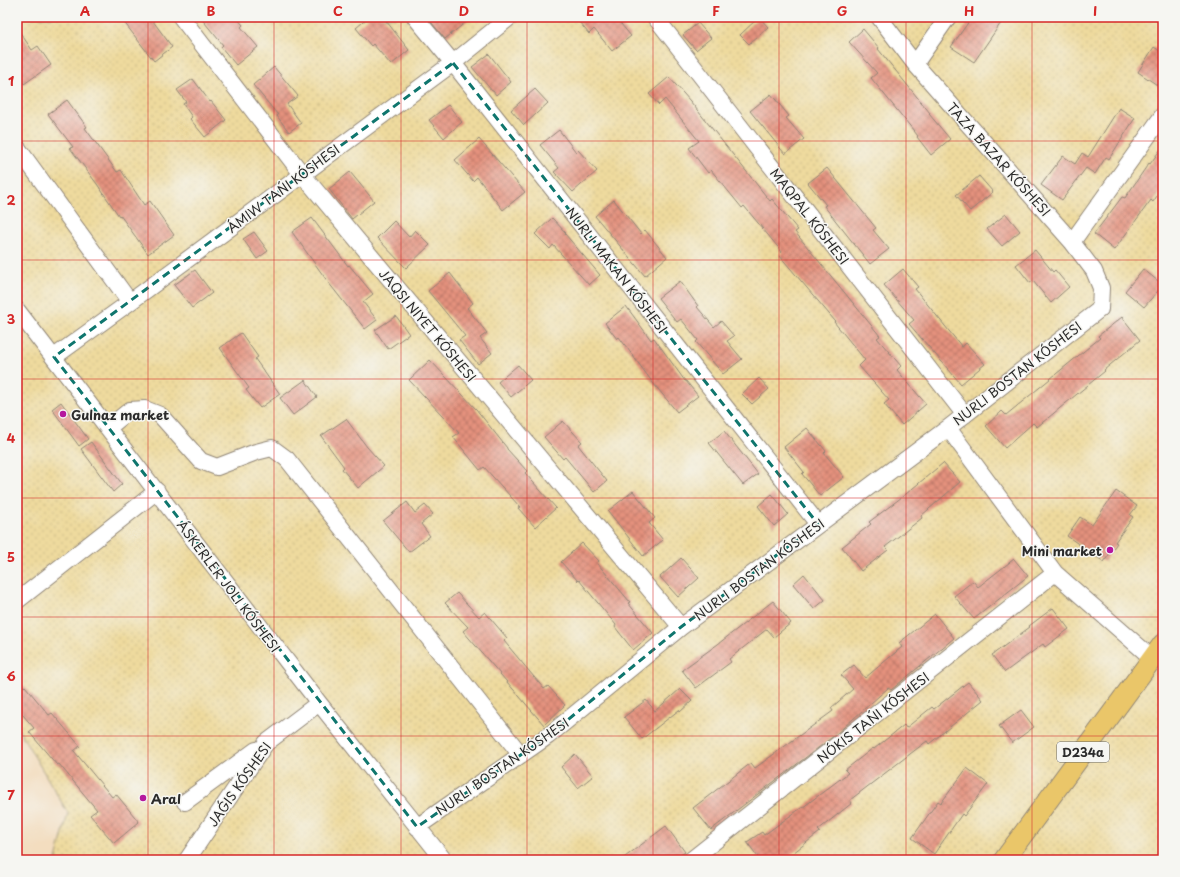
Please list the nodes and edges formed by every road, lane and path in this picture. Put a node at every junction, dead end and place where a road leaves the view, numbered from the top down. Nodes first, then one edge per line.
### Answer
1 (181, 17) edge
2 (415, 17) edge
3 (510, 17) edge
4 (655, 17) edge
5 (879, 17) edge
6 (948, 17) edge
7 (453, 63) junction
8 (915, 64) junction
9 (1163, 115) edge
10 (17, 147) edge
11 (302, 174) junction
12 (1072, 242) junction
13 (130, 302) junction
14 (17, 310) edge
15 (54, 357) junction
16 (965, 414) junction
17 (108, 428) junction
18 (948, 428) junction
19 (157, 491) junction
20 (818, 524) junction
21 (1054, 574) junction
22 (17, 601) edge
23 (681, 627) junction
24 (1157, 651) edge
25 (319, 703) junction
26 (266, 743) junction
27 (521, 755) junction
28 (185, 802) dead end
29 (417, 827) junction
30 (440, 858) edge
31 (188, 860) edge
32 (691, 860) edge
33 (1004, 860) edge

1 - 11 street
2 - 7 street
3 - 7 street
4 - 16 street, MAQPAL KÓSHESI
5 - 8 street, TAZA BAZAR KÓSHESI
6 - 8 street
7 - 11 street
7 - 20 street
8 - 12 street, TAZA BAZAR KÓSHESI
9 - 12 street
10 - 13 street
11 - 13 street
11 - 23 street
12 - 16 street, TAZA BAZAR KÓSHESI
13 - 15 street
14 - 15 street
15 - 17 street
16 - 18 street
17 - 19 street
17 - 27 street
18 - 20 street
18 - 21 street
19 - 22 street
19 - 25 street
20 - 23 street
21 - 24 street
21 - 32 street
23 - 27 street
24 - 33 main road, D234a
25 - 26 street
25 - 29 street
26 - 28 street
26 - 31 street
27 - 29 street
29 - 30 street

